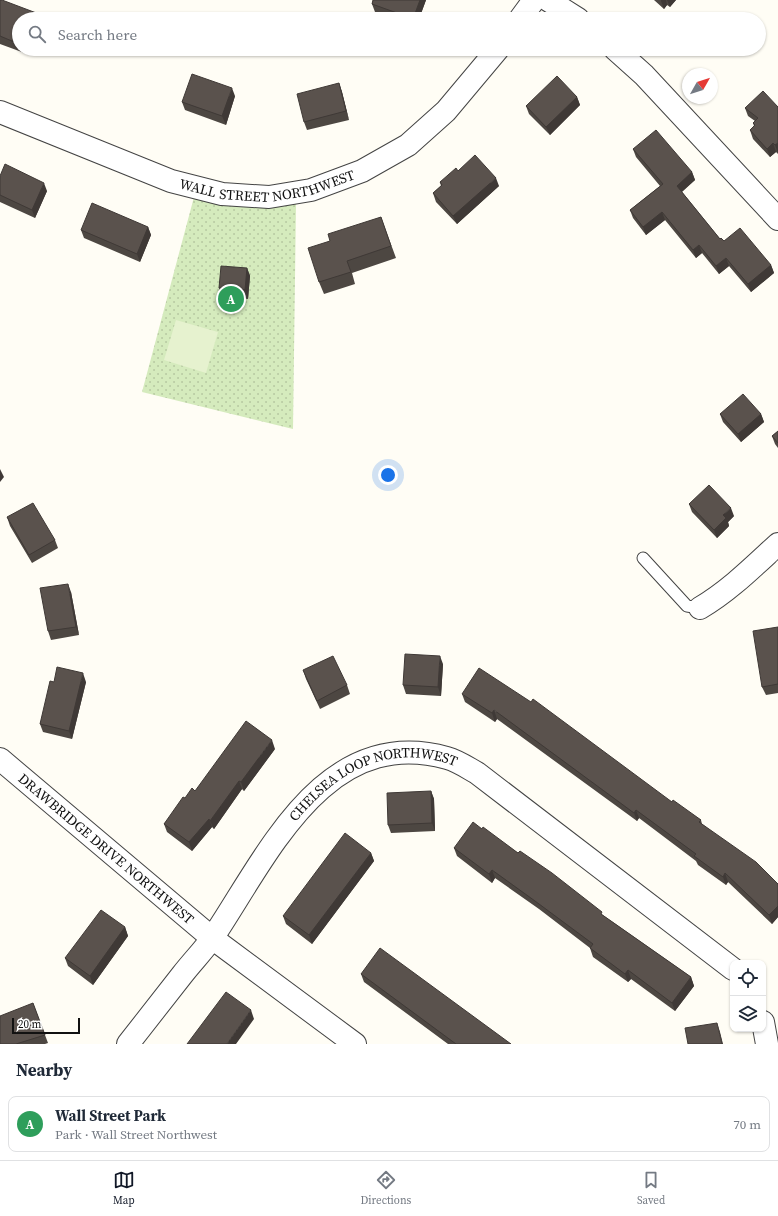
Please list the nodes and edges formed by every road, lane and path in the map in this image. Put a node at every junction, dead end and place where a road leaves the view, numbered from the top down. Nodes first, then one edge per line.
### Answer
1 (534, 0) edge
2 (548, 0) edge
3 (525, 12) edge
4 (567, 12) edge
5 (492, 56) edge
6 (622, 56) edge
7 (0, 112) edge
8 (778, 219) edge
9 (778, 544) edge
10 (643, 558) dead end
11 (700, 608) joint
12 (0, 759) edge
13 (212, 938) junction
14 (730, 967) edge
15 (765, 1032) edge
16 (128, 1044) edge
17 (355, 1044) edge
18 (767, 1044) edge

1 - 3 street
2 - 4 street
5 - 7 street, WALL STREET NORTHWEST
6 - 8 street
9 - 11 street
10 - 11 lane
12 - 13 street, DRAWBRIDGE DRIVE NORTHWEST
13 - 14 street, CHELSEA LOOP NORTHWEST
13 - 16 street, CHELSEA LOOP NORTHWEST
13 - 17 street
15 - 18 street

